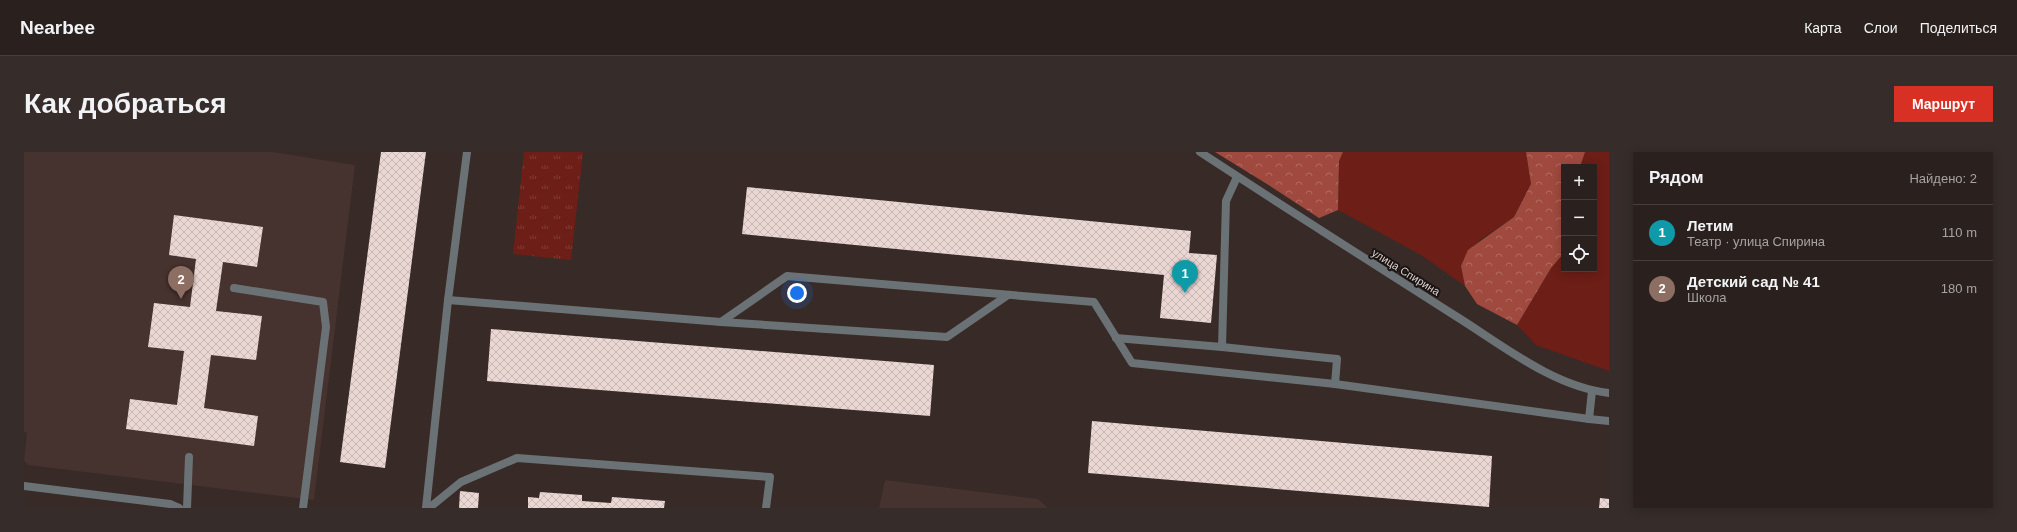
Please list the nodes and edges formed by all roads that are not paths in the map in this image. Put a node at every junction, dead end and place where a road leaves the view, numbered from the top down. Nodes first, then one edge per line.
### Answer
1 (467, 152) edge
2 (1200, 152) edge
3 (1237, 176) junction
4 (234, 288) dead end
5 (1008, 295) junction
6 (448, 300) junction
7 (721, 322) junction
8 (1116, 338) junction
9 (1222, 347) junction
10 (1335, 384) junction
11 (1592, 391) junction
12 (1609, 393) edge
13 (1589, 419) junction
14 (1609, 421) edge
15 (189, 457) dead end
16 (24, 486) edge
17 (169, 506) edge
18 (180, 508) edge
19 (187, 508) edge
20 (303, 508) edge
21 (426, 508) edge
22 (429, 508) edge
23 (766, 508) edge

1 - 6 street
2 - 3 street, улица Спирина
3 - 9 street
3 - 11 street, улица Спирина
4 - 20 street
5 - 7 street
5 - 7 street
5 - 8 street
6 - 7 street
6 - 21 street
8 - 9 street
8 - 10 street
9 - 10 street
10 - 13 street
11 - 12 street, улица Спирина
11 - 13 street
13 - 14 street
15 - 19 street
16 - 17 street
17 - 18 street
22 - 23 street

